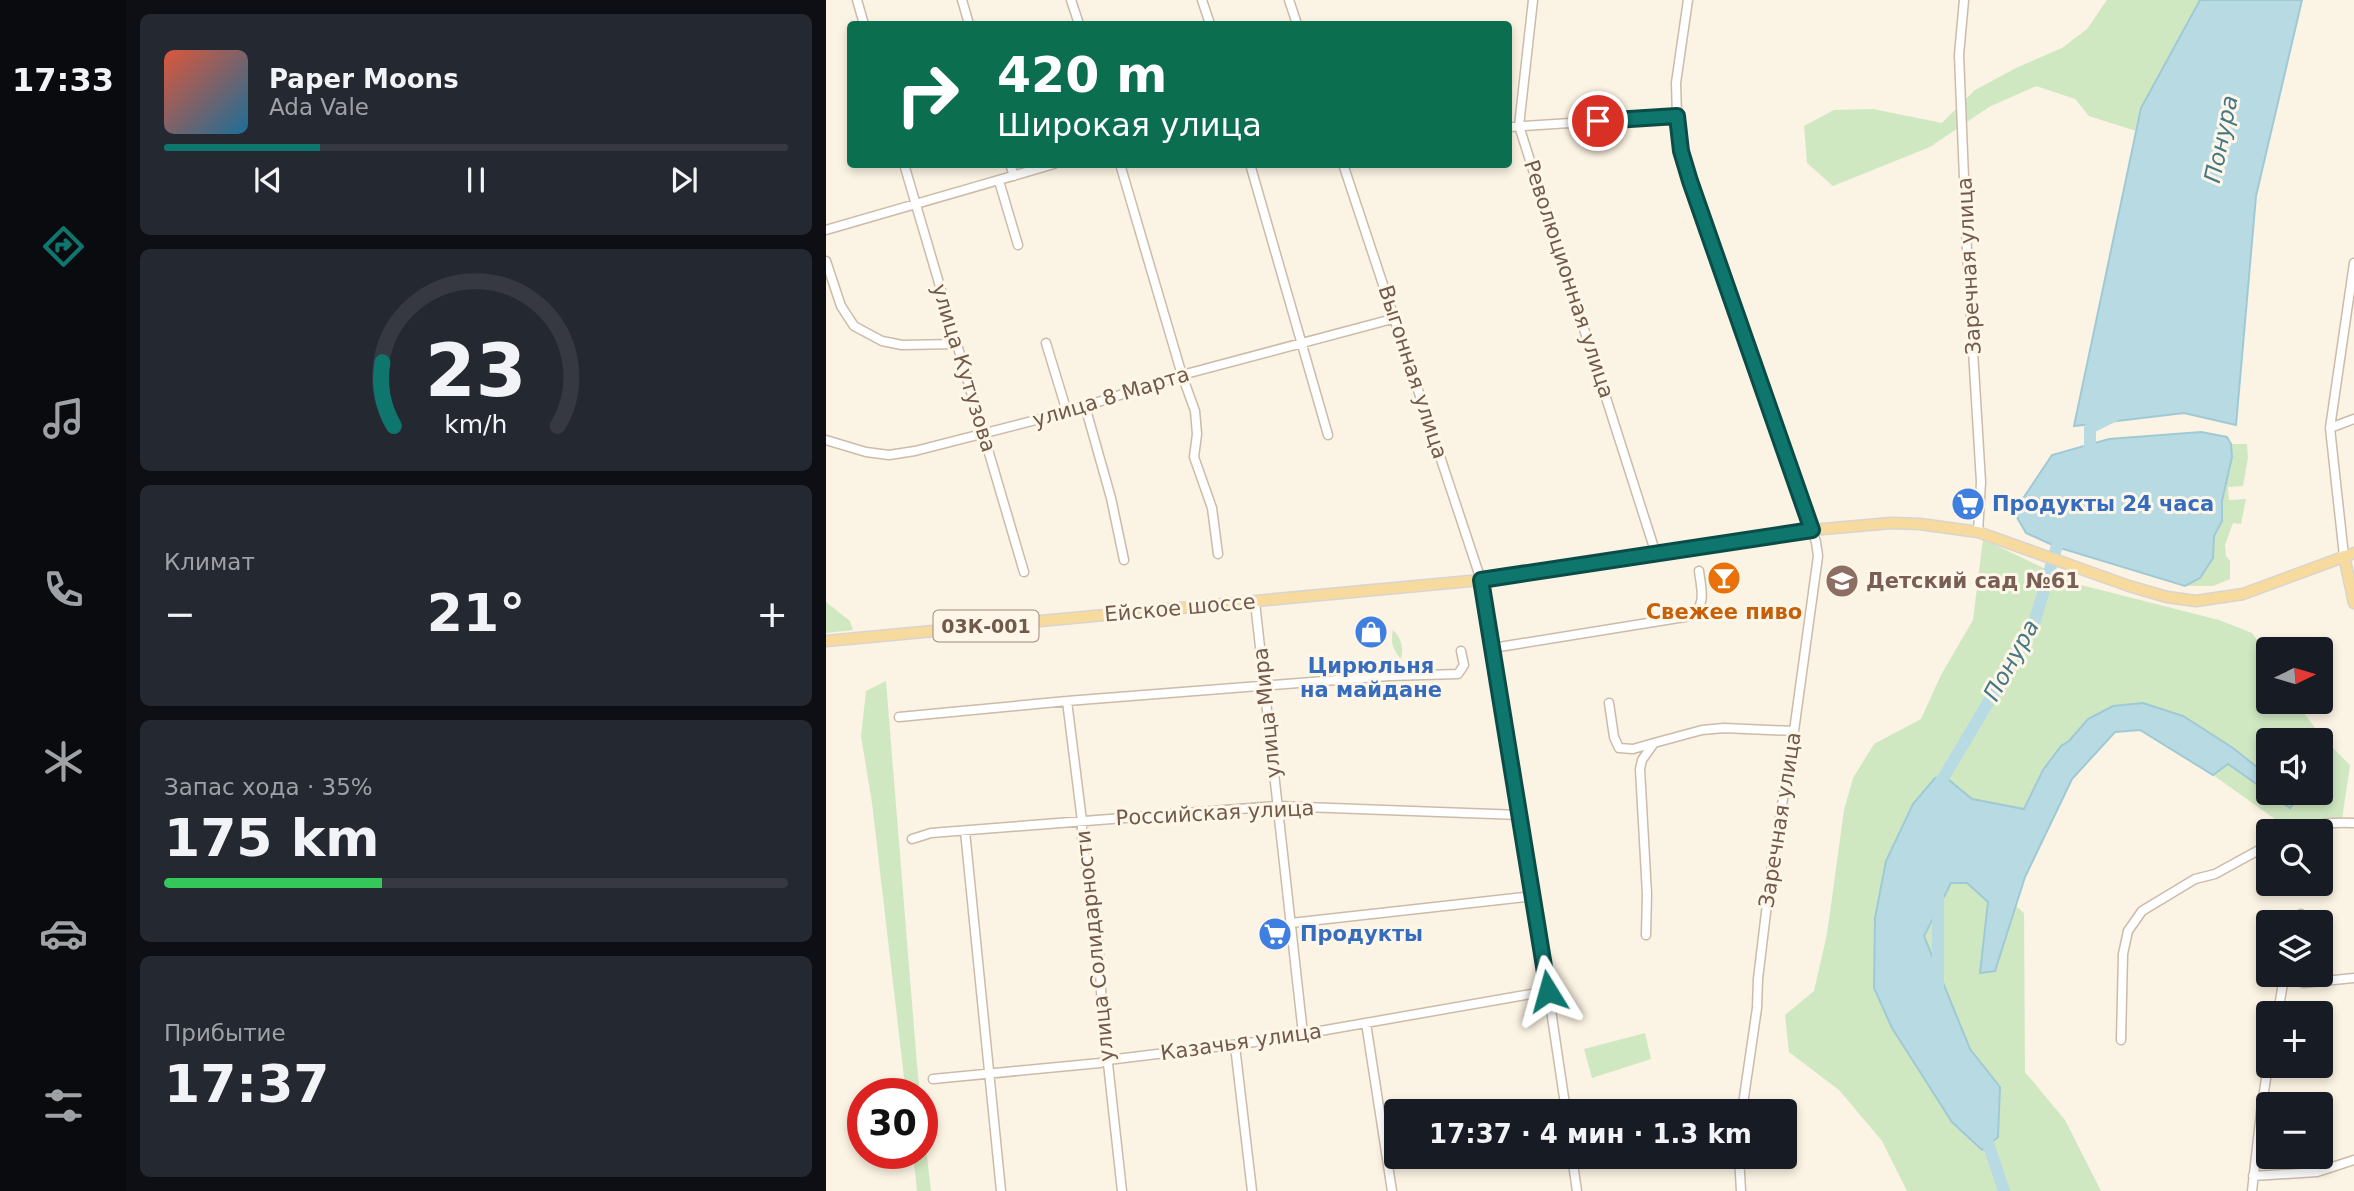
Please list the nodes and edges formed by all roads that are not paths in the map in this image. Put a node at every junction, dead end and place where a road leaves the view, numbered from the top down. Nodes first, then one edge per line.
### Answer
1 (857, 0) edge
2 (962, 0) edge
3 (1071, 0) edge
4 (1202, 0) edge
5 (1289, 0) edge
6 (1533, 0) edge
7 (1688, 0) edge
8 (1964, 0) edge
9 (863, 21) edge
10 (968, 21) edge
11 (1078, 21) edge
12 (1209, 21) edge
13 (1296, 21) edge
14 (1677, 116) junction
15 (1519, 126) junction
16 (1512, 127) edge
17 (905, 168) edge
18 (1011, 168) edge
19 (1041, 168) edge
20 (1121, 168) edge
21 (1251, 168) edge
22 (1344, 168) edge
23 (1014, 176) junction
24 (999, 181) junction
25 (916, 205) junction
26 (826, 230) edge
27 (1018, 245) dead end
28 (826, 261) edge
29 (2354, 262) edge
30 (1395, 318) junction
31 (1302, 342) junction
32 (1046, 343) dead end
33 (956, 344) junction
34 (1182, 375) junction
35 (1085, 406) junction
36 (1067, 412) junction
37 (2354, 419) edge
38 (2330, 428) junction
39 (983, 434) junction
40 (1328, 435) dead end
41 (826, 440) edge
42 (1812, 530) junction
43 (1978, 533) junction
44 (1218, 554) dead end
45 (1656, 554) junction
46 (2349, 555) edge
47 (1124, 560) dead end
48 (1699, 570) dead end
49 (1024, 572) dead end
50 (1481, 580) junction
51 (1255, 601) junction
52 (2354, 603) edge
53 (826, 641) edge
54 (1493, 648) junction
55 (1461, 651) dead end
56 (1265, 687) junction
57 (1067, 701) junction
58 (1609, 703) dead end
59 (899, 717) dead end
60 (1794, 731) junction
61 (1654, 743) junction
62 (1277, 806) junction
63 (1520, 815) junction
64 (1082, 821) junction
65 (2333, 822) edge
66 (2354, 823) edge
67 (965, 831) junction
68 (912, 839) dead end
69 (2256, 852) edge
70 (1534, 896) junction
71 (1291, 923) junction
72 (1646, 934) dead end
73 (2354, 978) edge
74 (2333, 980) edge
75 (1548, 991) junction
76 (1366, 1023) junction
77 (1303, 1034) junction
78 (2121, 1040) dead end
79 (1235, 1046) junction
80 (1108, 1060) junction
81 (989, 1073) junction
82 (938, 1078) edge
83 (2266, 1078) edge
84 (1564, 1099) edge
85 (1744, 1099) edge
86 (1384, 1138) edge
87 (2354, 1160) edge
88 (1389, 1169) edge
89 (1574, 1169) edge
90 (1739, 1169) edge
91 (2253, 1176) junction
92 (1001, 1191) edge
93 (1122, 1191) edge
94 (1252, 1191) edge
95 (1391, 1191) edge
96 (1577, 1191) edge
97 (1741, 1191) edge
98 (2252, 1191) edge

1 - 9 street
2 - 10 street
3 - 11 street
4 - 12 street
5 - 13 street
6 - 15 street, Революционная улица
7 - 14 street, Заречная улица
8 - 43 street, Заречная улица
14 - 15 street
14 - 42 street, Заречная улица
15 - 16 street
15 - 45 street, Революционная улица
17 - 25 street, улица Кутузова
18 - 23 street
19 - 23 street
20 - 34 street
21 - 31 street
22 - 30 street, Выгонная улица
23 - 24 street
24 - 25 street
24 - 27 street
25 - 26 street
25 - 33 street, улица Кутузова
28 - 33 street
29 - 38 street
30 - 31 street, улица 8 Марта
30 - 50 street, Выгонная улица
31 - 34 street, улица 8 Марта
31 - 40 street
32 - 36 street
33 - 39 street, улица Кутузова
34 - 35 street, улица 8 Марта
34 - 44 street
35 - 36 street, улица 8 Марта
35 - 47 street
36 - 39 street, улица 8 Марта
37 - 38 street
38 - 46 street
39 - 41 street, улица 8 Марта
39 - 49 street, улица Кутузова
42 - 43 main road, 03К-001
42 - 45 main road, 03К-001
42 - 60 street, Заречная улица
43 - 46 main road, 03К-001
45 - 50 main road, 03К-001
46 - 52 main road
48 - 54 street
50 - 51 main road, Ейское шоссе / 03К-001
50 - 54 street, Выгонная улица
51 - 53 main road, Ейское шоссе / 03К-001
51 - 56 street, улица Мира
54 - 63 street, Выгонная улица
55 - 56 street
56 - 57 street
56 - 62 street, улица Мира
57 - 59 street
57 - 64 street, улица Солидарности
58 - 61 street
60 - 61 street
60 - 85 street, Заречная улица
61 - 72 street
62 - 63 street, Российская улица
62 - 64 street, Российская улица
62 - 71 street, улица Мира
63 - 70 street, Выгонная улица
64 - 67 street, Российская улица
64 - 80 street, улица Солидарности
65 - 66 street
67 - 68 street, Российская улица
67 - 81 street
69 - 78 street
70 - 71 street
70 - 75 street, Выгонная улица
71 - 77 street, улица Мира
73 - 74 street
75 - 76 street, Казачья улица
75 - 84 street, Выгонная улица
76 - 77 street, Казачья улица
76 - 86 street
77 - 79 street, Казачья улица
79 - 80 street, Казачья улица
79 - 94 street
80 - 81 street, Казачья улица
80 - 93 street, улица Солидарности
81 - 82 street, Казачья улица
81 - 92 street
83 - 91 street
87 - 91 street
88 - 95 street
89 - 96 street
90 - 97 street
91 - 98 street

